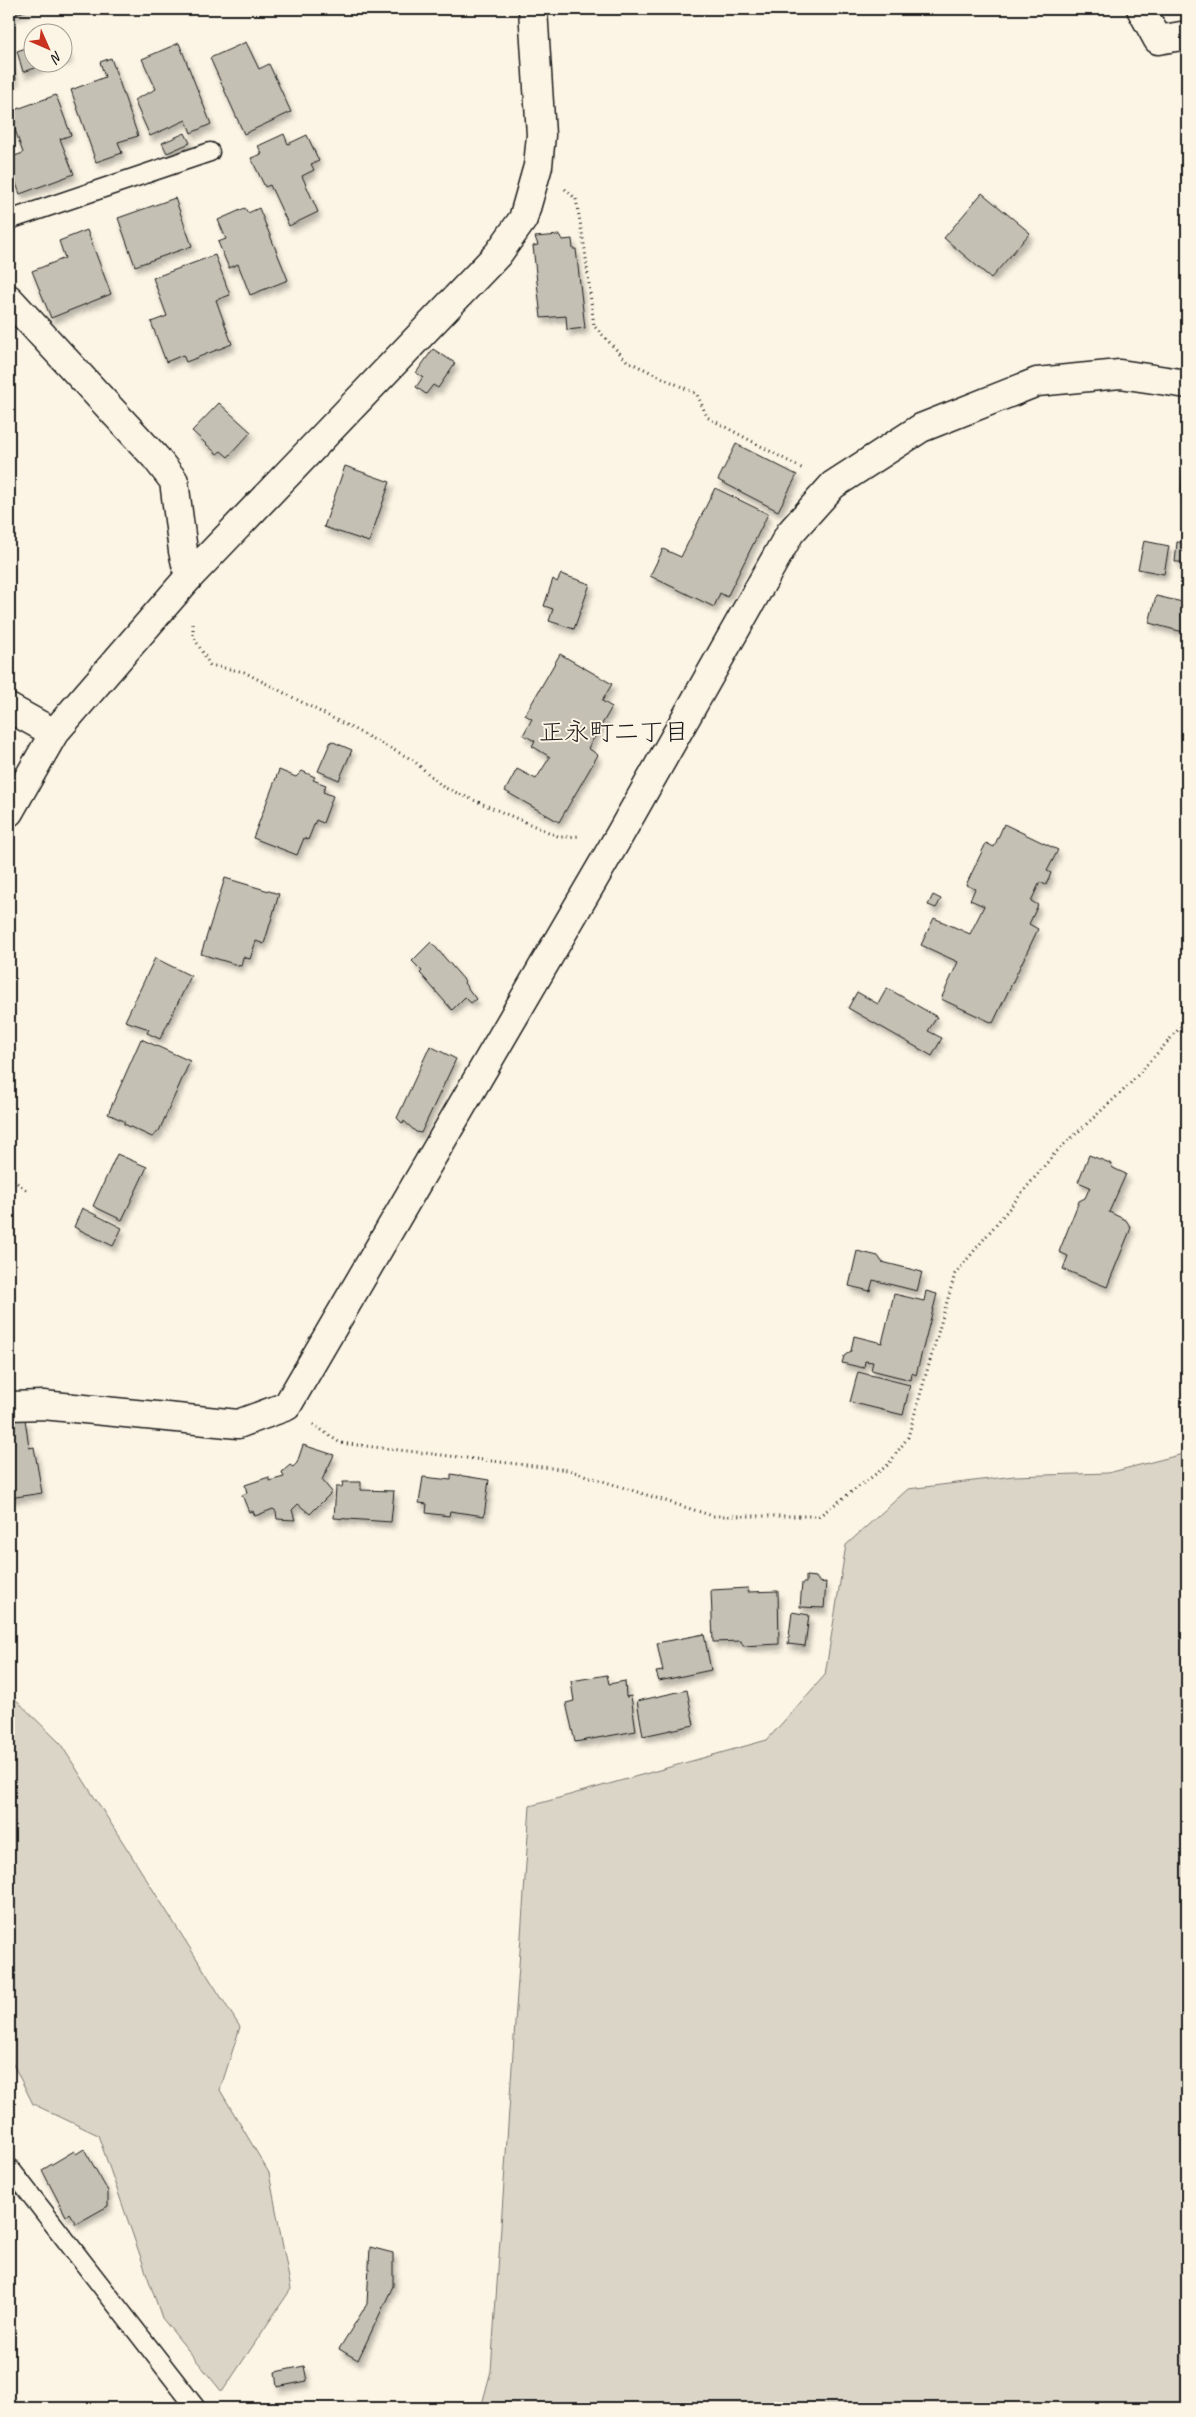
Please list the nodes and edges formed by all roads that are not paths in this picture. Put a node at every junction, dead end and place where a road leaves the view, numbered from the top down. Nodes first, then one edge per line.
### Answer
1 (532, 9) edge
2 (1140, 9) edge
3 (1187, 35) edge
4 (210, 152) dead end
5 (9, 220) edge
6 (9, 299) edge
7 (1187, 384) edge
8 (190, 577) junction
9 (9, 708) edge
10 (54, 732) junction
11 (9, 812) edge
12 (9, 1406) edge
13 (9, 2167) edge
14 (196, 2408) edge

1 - 8 street
2 - 3 street
4 - 5 lane
6 - 8 street
7 - 12 street
8 - 10 street
9 - 10 street
10 - 11 street
13 - 14 lane

